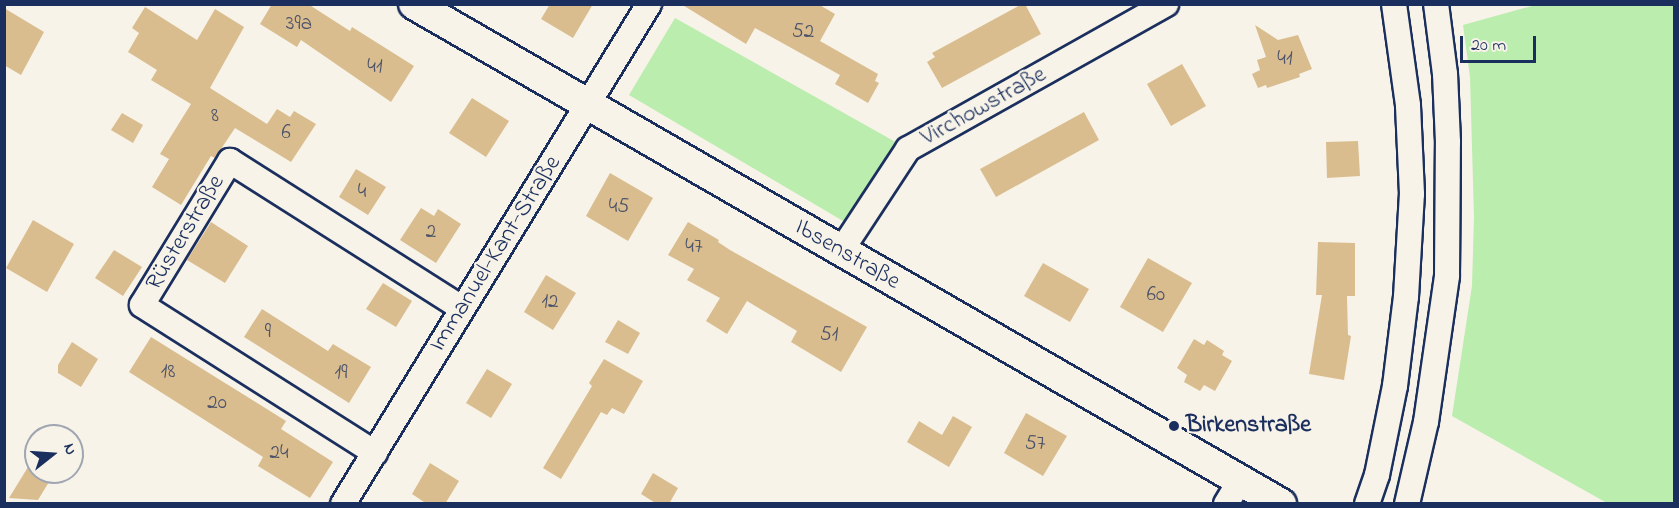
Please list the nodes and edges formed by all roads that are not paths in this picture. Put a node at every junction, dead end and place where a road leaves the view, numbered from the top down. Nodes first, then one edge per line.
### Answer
1 (414, 4) edge
2 (649, 4) edge
3 (1166, 4) edge
4 (1394, 4) edge
5 (1436, 4) edge
6 (587, 106) junction
7 (841, 251) junction
8 (462, 308) junction
9 (375, 453) junction
10 (1233, 492) edge
11 (343, 504) edge
12 (1281, 504) edge
13 (1367, 504) edge
14 (1407, 504) edge

1 - 6 street, Ibsenstraße
2 - 6 street, Immanuel-Kant-Straße
3 - 7 street, Virchowstraße
4 - 13 street
5 - 14 street
6 - 7 street, Ibsenstraße
6 - 8 street, Immanuel-Kant-Straße
7 - 10 street, Ibsenstraße
8 - 9 street, Immanuel-Kant-Straße
8 - 9 street, Rüsterstraße
9 - 11 street, Immanuel-Kant-Straße
10 - 12 street, Ibsenstraße

